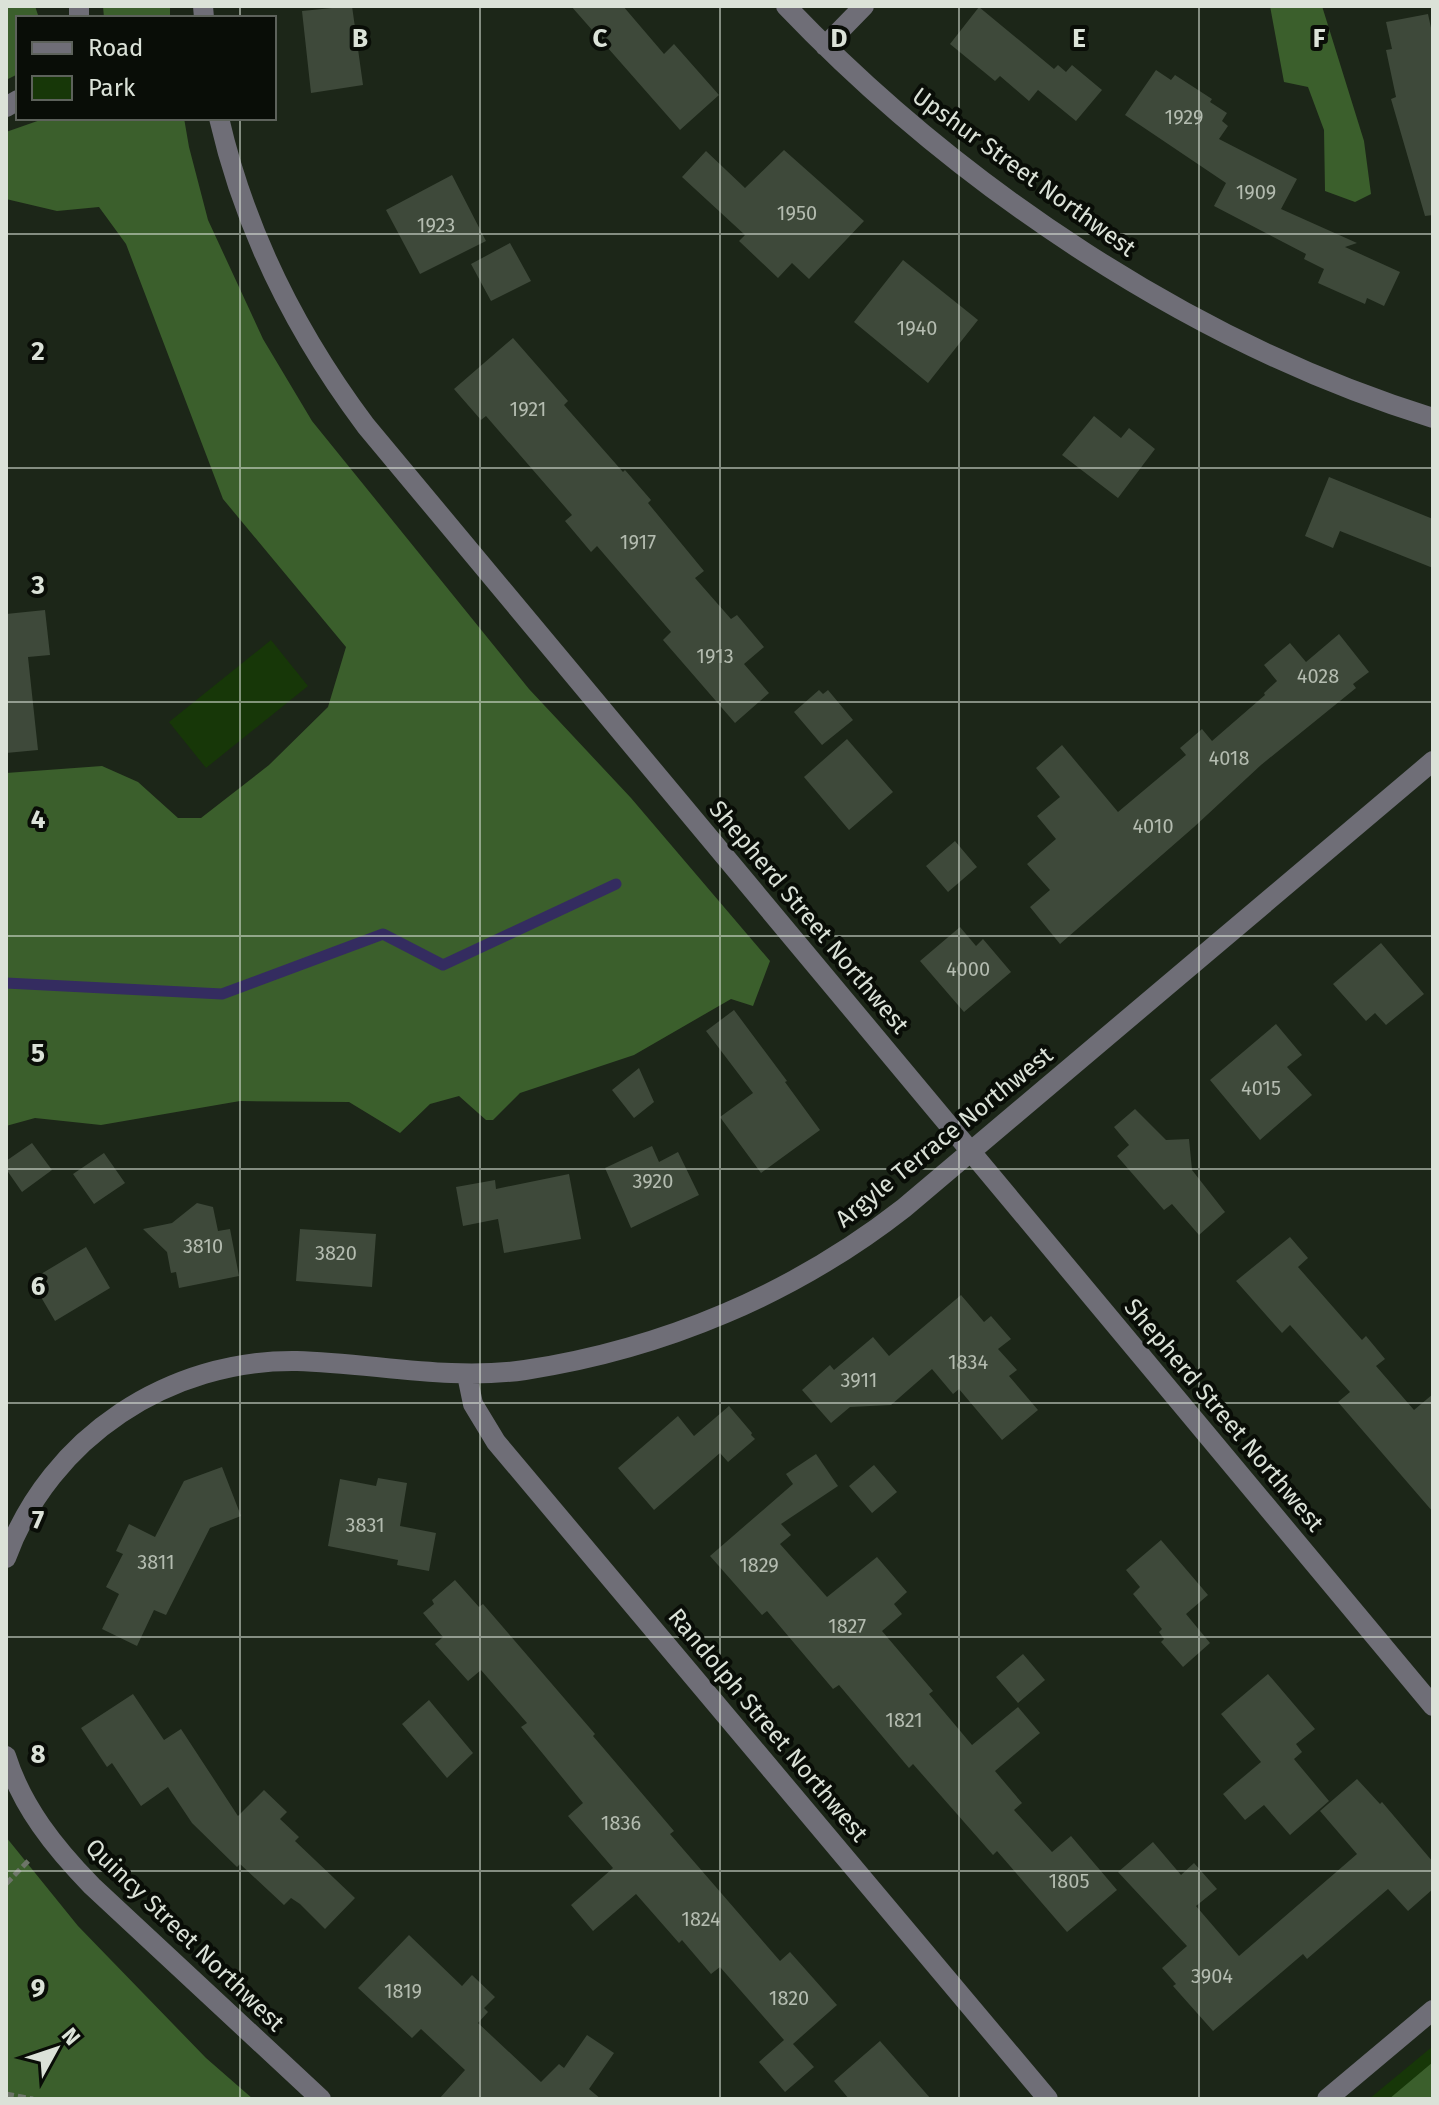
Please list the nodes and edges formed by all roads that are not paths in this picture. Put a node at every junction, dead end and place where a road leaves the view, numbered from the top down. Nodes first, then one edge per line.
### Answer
1 (786, 6) edge
2 (864, 6) edge
3 (825, 46) junction
4 (220, 120) edge
5 (1433, 418) edge
6 (1433, 761) edge
7 (971, 1151) junction
8 (467, 1375) junction
9 (6, 1558) edge
10 (1433, 1706) edge
11 (6, 1756) edge
12 (1433, 2010) edge
13 (321, 2099) edge
14 (1048, 2099) edge
15 (1327, 2099) edge

1 - 3 street, Upshur Street Northwest
2 - 3 street
3 - 5 street, Upshur Street Northwest
4 - 7 street, Shepherd Street Northwest
6 - 7 street, Argyle Terrace Northwest
7 - 8 street, Argyle Terrace Northwest
7 - 10 street, Shepherd Street Northwest
8 - 9 street, Argyle Terrace Northwest
8 - 14 street, Randolph Street Northwest
11 - 13 street, Quincy Street Northwest
12 - 15 street

